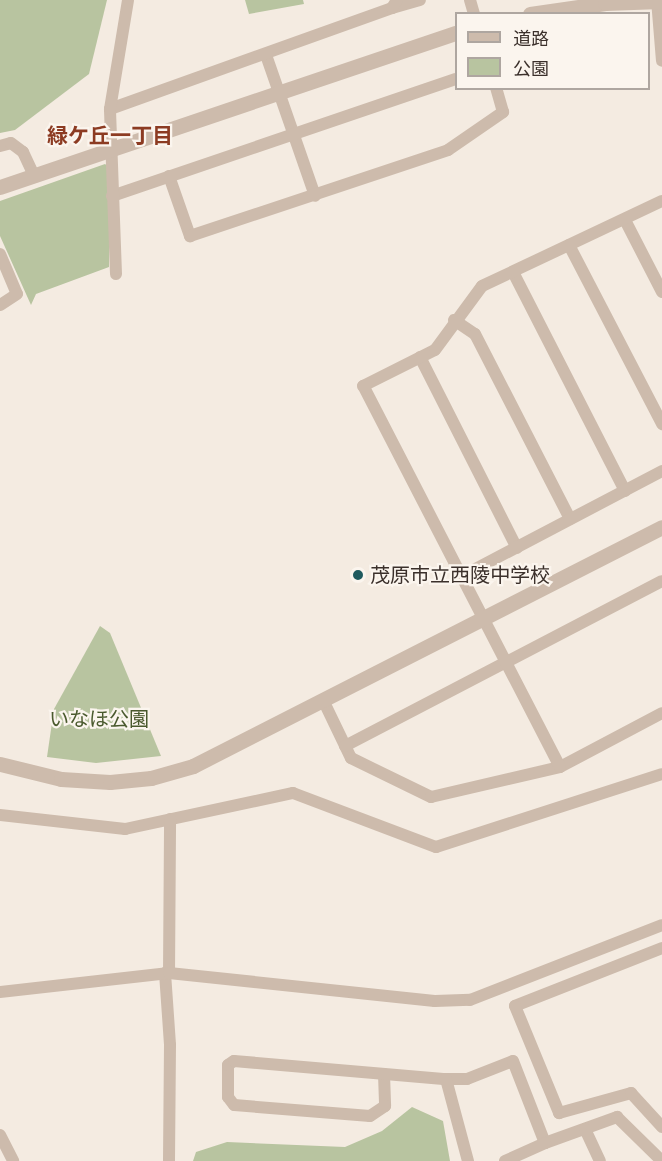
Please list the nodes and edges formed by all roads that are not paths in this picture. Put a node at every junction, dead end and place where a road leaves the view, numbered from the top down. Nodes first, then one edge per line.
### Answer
1 (128, 0) edge
2 (420, 0) edge
3 (659, 1) edge
4 (394, 4) edge
5 (544, 12) edge
6 (455, 33) edge
7 (653, 38) edge
8 (266, 55) junction
9 (662, 61) edge
10 (455, 79) edge
11 (497, 90) edge
12 (280, 94) junction
13 (110, 109) junction
14 (294, 134) junction
15 (0, 146) edge
16 (112, 152) junction
17 (34, 176) junction
18 (169, 176) junction
19 (0, 187) edge
20 (112, 196) junction
21 (315, 196) junction
22 (662, 201) edge
23 (625, 220) junction
24 (569, 245) junction
25 (0, 254) edge
26 (513, 272) junction
27 (116, 274) dead end
28 (662, 292) edge
29 (0, 305) edge
30 (454, 320) junction
31 (420, 357) junction
32 (662, 424) edge
33 (662, 471) edge
34 (626, 491) junction
35 (570, 519) junction
36 (662, 527) edge
37 (517, 548) junction
38 (462, 576) junction
39 (662, 581) edge
40 (484, 620) junction
41 (504, 663) junction
42 (324, 702) junction
43 (662, 713) edge
44 (345, 746) junction
45 (0, 764) edge
46 (560, 767) junction
47 (662, 774) edge
48 (0, 815) edge
49 (170, 819) junction
50 (662, 925) edge
51 (662, 948) edge
52 (167, 973) junction
53 (0, 992) edge
54 (384, 1074) junction
55 (446, 1079) junction
56 (662, 1127) edge
57 (585, 1129) junction
58 (0, 1134) edge
59 (545, 1143) junction
60 (531, 1156) edge
61 (13, 1161) edge
62 (169, 1161) edge
63 (468, 1161) edge
64 (506, 1161) edge
65 (600, 1161) edge
66 (662, 1161) edge

1 - 13 street
2 - 4 street
3 - 5 street
3 - 7 street
4 - 8 street
6 - 12 street
7 - 9 street
8 - 12 street
8 - 13 street
10 - 14 street
11 - 21 street
12 - 14 street
12 - 16 street
13 - 16 street
14 - 18 street
14 - 21 street
15 - 17 street
16 - 17 street
16 - 20 street
17 - 19 street
18 - 20 street
18 - 21 street
20 - 27 street
22 - 23 street
23 - 24 street
23 - 28 street
24 - 26 street
24 - 32 street
25 - 29 street
26 - 30 street
26 - 34 street
30 - 31 street
30 - 35 street
31 - 37 street
31 - 38 street
33 - 34 street
34 - 35 street
35 - 37 street
36 - 40 street
37 - 38 street
38 - 40 street
39 - 41 street
40 - 41 street
40 - 42 street
41 - 44 street
41 - 46 street
42 - 44 street
42 - 45 street
43 - 46 street
44 - 46 street
47 - 49 street
48 - 49 street
49 - 52 street
50 - 52 street
51 - 56 street
52 - 53 street
52 - 62 street
54 - 54 street
54 - 55 street
55 - 59 street
55 - 63 street
57 - 59 street
57 - 65 street
57 - 66 street
58 - 61 street
59 - 60 street
60 - 64 street

